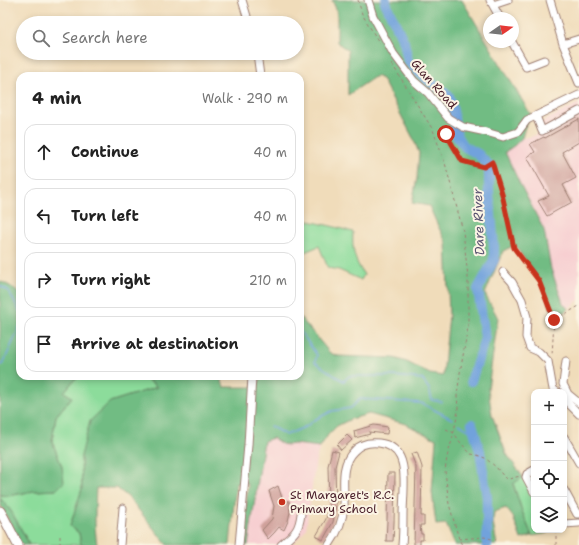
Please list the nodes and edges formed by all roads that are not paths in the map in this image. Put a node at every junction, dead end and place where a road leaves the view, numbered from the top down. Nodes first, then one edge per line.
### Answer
1 (242, 0) edge
2 (368, 0) edge
3 (508, 0) edge
4 (550, 0) edge
5 (492, 3) edge
6 (497, 12) edge
7 (248, 16) edge
8 (579, 39) edge
9 (563, 44) junction
10 (515, 48) edge
11 (258, 60) edge
12 (544, 60) dead end
13 (259, 72) edge
14 (579, 83) edge
15 (579, 95) edge
16 (579, 111) edge
17 (536, 116) junction
18 (503, 272) dead end
19 (566, 360) dead end
20 (252, 380) edge
21 (553, 389) edge
22 (567, 402) edge
23 (579, 403) edge
24 (578, 412) edge
25 (567, 442) edge
26 (579, 464) edge
27 (531, 472) edge
28 (531, 487) edge
29 (567, 496) edge
30 (123, 508) dead end
31 (0, 511) edge
32 (301, 514) dead end
33 (579, 514) edge
34 (579, 523) edge
35 (567, 524) edge
36 (18, 545) edge
37 (120, 545) edge
38 (239, 545) edge
39 (281, 545) edge
40 (329, 545) edge
41 (402, 545) edge

1 - 7 street
2 - 17 street, Glan Road
3 - 5 street
4 - 9 street
5 - 6 street
8 - 9 street
9 - 14 street
10 - 12 street
11 - 13 street
15 - 17 street, Glan Road
16 - 17 street
18 - 21 street
19 - 23 street
20 - 38 street
22 - 24 street
25 - 26 street
27 - 28 street
29 - 33 street
30 - 37 street
31 - 36 main road
32 - 39 street
34 - 35 street
40 - 41 street

